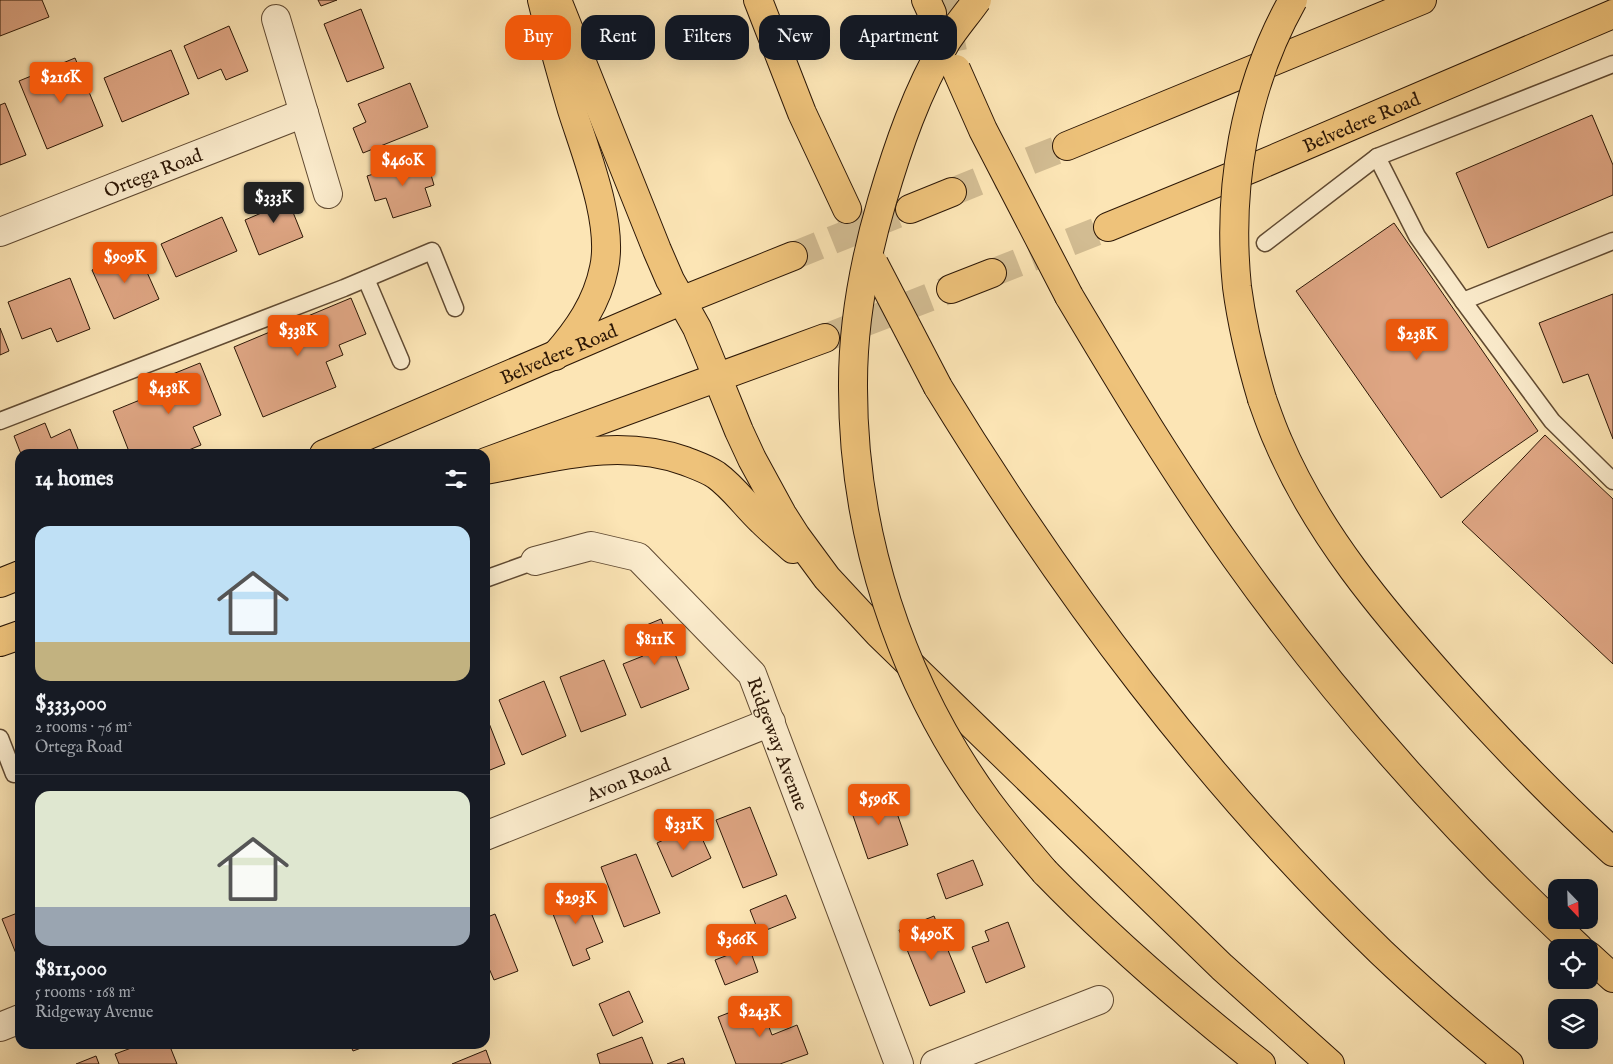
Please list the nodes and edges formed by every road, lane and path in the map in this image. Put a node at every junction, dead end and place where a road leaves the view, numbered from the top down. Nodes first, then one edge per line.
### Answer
1 (542, 0) edge
2 (557, 0) edge
3 (758, 0) edge
4 (977, 0) edge
5 (1294, 0) edge
6 (1422, 0) edge
7 (1613, 14) edge
8 (276, 19) dead end
9 (953, 60) tunnel mouth
10 (1613, 64) edge
11 (304, 113) junction
12 (1066, 146) tunnel mouth
13 (1377, 157) junction
14 (952, 192) tunnel mouth
15 (328, 194) dead end
16 (847, 209) tunnel mouth
17 (910, 209) tunnel mouth
18 (1108, 227) tunnel mouth
19 (0, 232) edge
20 (1613, 241) edge
21 (1265, 243) dead end
22 (793, 256) tunnel mouth
23 (874, 264) tunnel mouth
24 (992, 273) tunnel mouth
25 (366, 279) junction
26 (951, 289) tunnel mouth
27 (681, 301) junction
28 (1463, 301) junction
29 (455, 308) dead end
30 (825, 338) tunnel mouth
31 (555, 356) junction
32 (401, 361) dead end
33 (718, 376) junction
34 (0, 421) edge
35 (336, 449) edge
36 (490, 460) edge
37 (490, 469) edge
38 (1613, 481) edge
39 (536, 562) joint
40 (15, 577) edge
41 (490, 577) edge
42 (827, 578) junction
43 (0, 583) edge
44 (15, 637) edge
45 (0, 642) edge
46 (771, 722) junction
47 (0, 738) edge
48 (11, 774) edge
49 (490, 834) edge
50 (1613, 852) edge
51 (1570, 939) edge
52 (1598, 964) edge
53 (1613, 978) edge
54 (1099, 1000) dead end
55 (15, 1021) edge
56 (0, 1027) edge
57 (899, 1064) edge
58 (936, 1064) edge
59 (1261, 1064) edge
60 (1330, 1064) edge
61 (1509, 1064) edge

1 - 31 main road
2 - 27 main road
3 - 16 main road
4 - 59 main road, bridge
5 - 50 main road, bridge
6 - 12 main road
7 - 18 main road, Belvedere Road
8 - 11 street
9 - 51 main road, bridge
10 - 13 lane
11 - 15 street
11 - 19 street, Ortega Road
13 - 21 lane
13 - 28 lane
14 - 17 main road
20 - 28 lane
22 - 27 main road, Belvedere Road
23 - 61 main road, bridge
24 - 26 main road
25 - 29 lane
25 - 32 lane
25 - 34 lane
27 - 31 main road, Belvedere Road
27 - 33 main road
28 - 38 lane
30 - 33 main road
31 - 35 main road, Belvedere Road
33 - 36 main road
33 - 42 main road
37 - 42 main road
39 - 41 lane
39 - 46 street, Ridgeway Avenue
40 - 43 main road
42 - 60 main road
44 - 45 main road
46 - 49 street, Avon Road
46 - 57 street, Ridgeway Avenue
47 - 48 lane
52 - 53 main road
54 - 58 street
55 - 56 street

